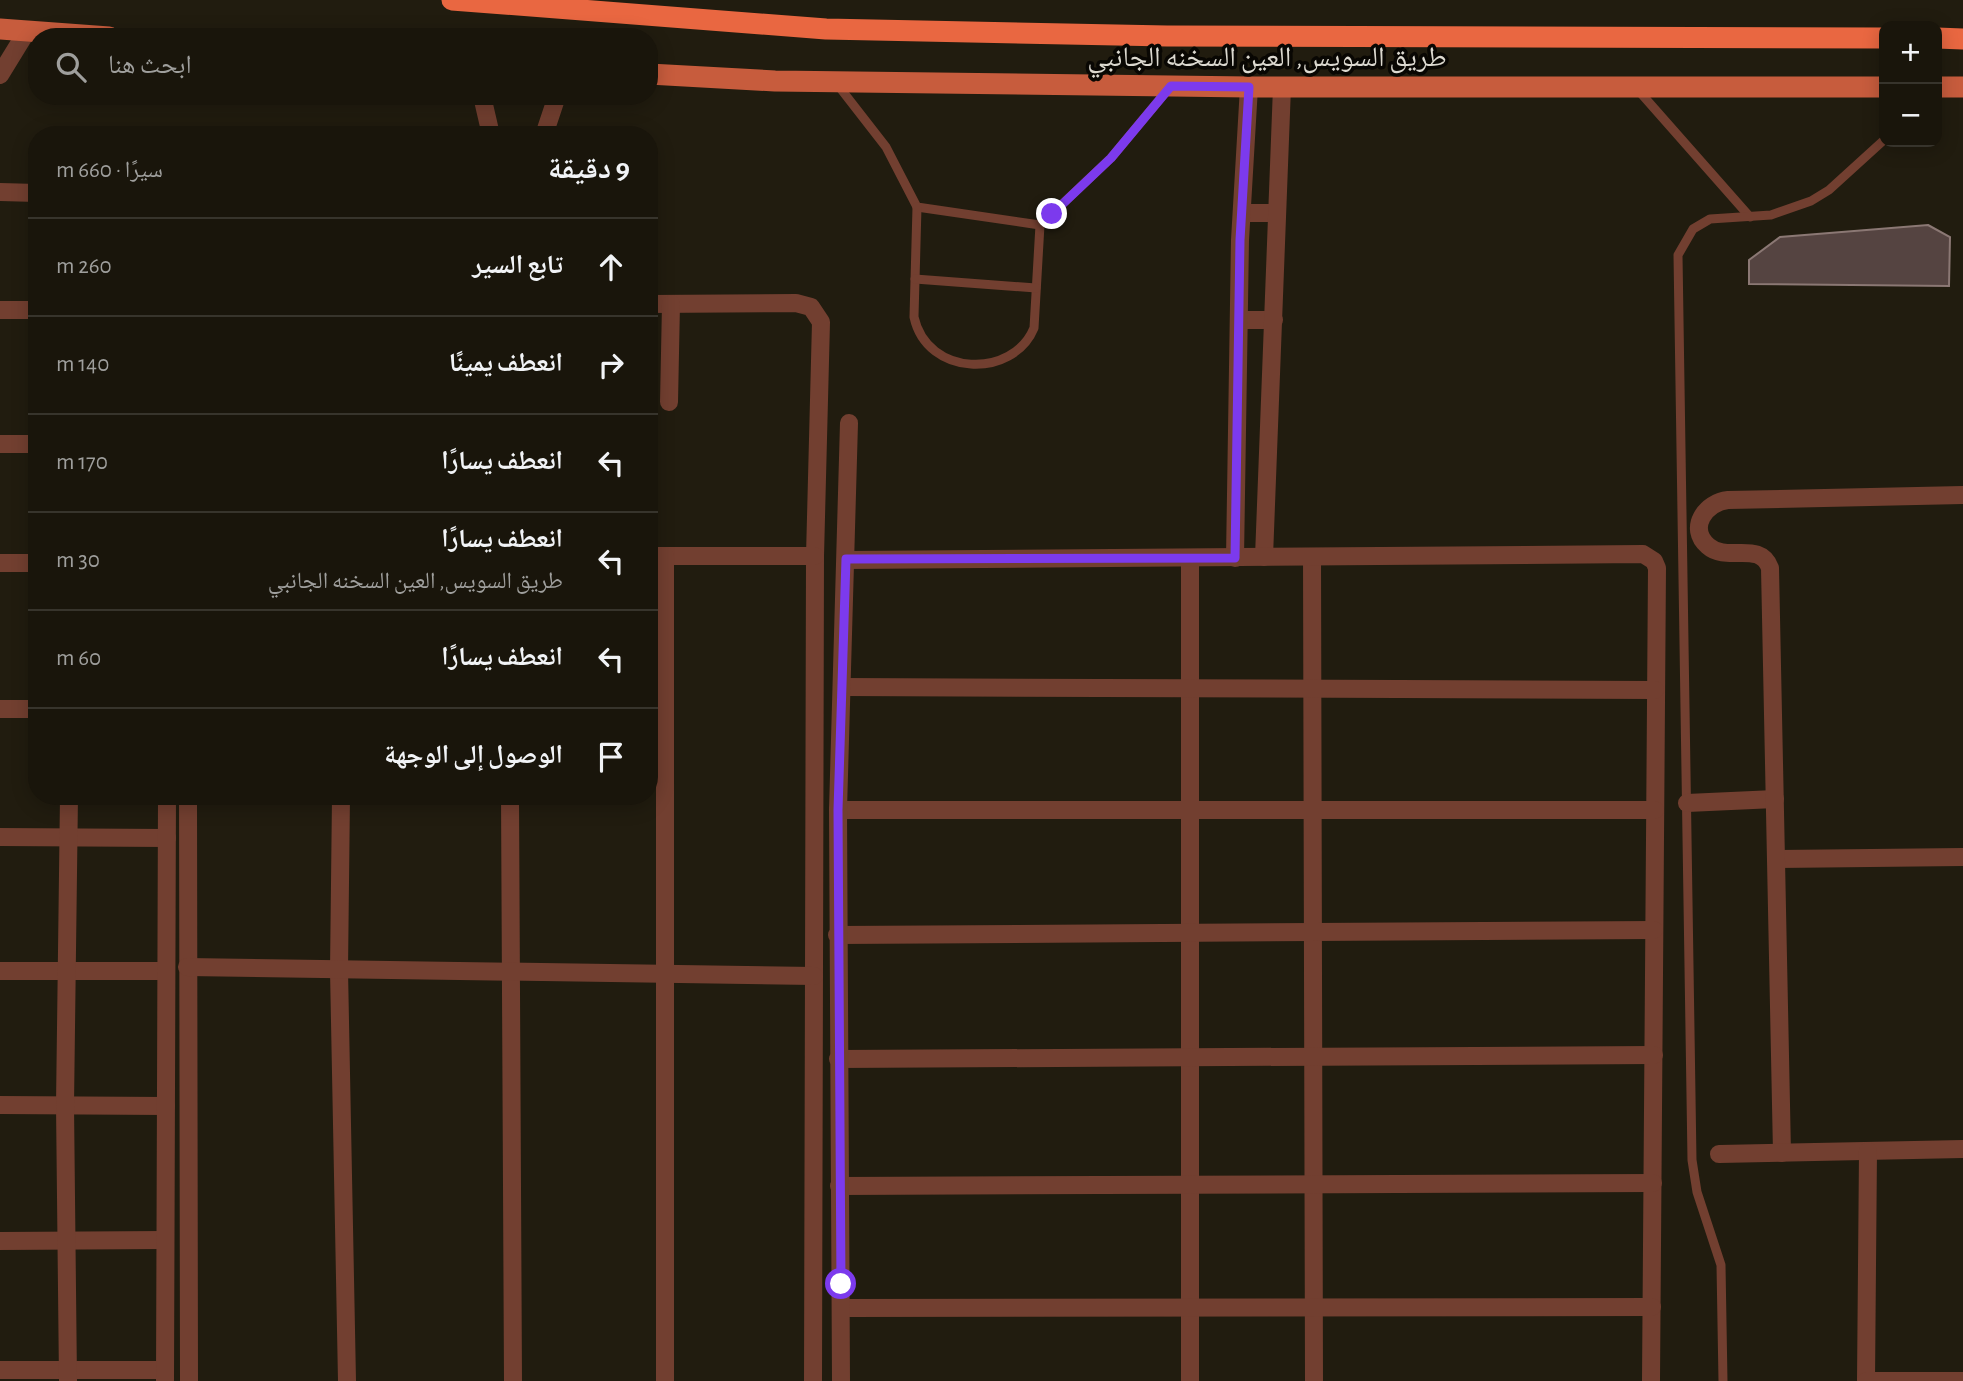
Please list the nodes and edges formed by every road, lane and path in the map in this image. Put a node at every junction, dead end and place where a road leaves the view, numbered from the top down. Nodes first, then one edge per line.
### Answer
1 (452, 0) edge
2 (601, 5) edge
3 (0, 29) edge
4 (27, 31) joint
5 (1879, 38) edge
6 (1942, 38) edge
7 (1963, 38) edge
8 (658, 74) edge
9 (0, 75) edge
10 (836, 82) junction
11 (1171, 86) junction
12 (1249, 87) junction
13 (1282, 87) junction
14 (1636, 87) junction
15 (1879, 87) edge
16 (484, 105) edge
17 (554, 105) edge
18 (489, 126) edge
19 (547, 126) edge
20 (1879, 145) edge
21 (0, 192) edge
22 (28, 193) edge
23 (917, 207) junction
24 (1277, 212) junction
25 (1242, 213) junction
26 (1750, 217) junction
27 (1040, 225) junction
28 (915, 279) junction
29 (1036, 288) junction
30 (658, 304) edge
31 (671, 304) junction
32 (0, 310) edge
33 (28, 310) edge
34 (1240, 320) junction
35 (1274, 320) junction
36 (669, 402) dead end
37 (849, 423) dead end
38 (0, 444) edge
39 (28, 444) edge
40 (1963, 495) edge
41 (1266, 520) junction
42 (1236, 521) junction
43 (658, 556) edge
44 (815, 556) junction
45 (1264, 557) junction
46 (1312, 557) junction
47 (1190, 558) junction
48 (1235, 558) junction
49 (846, 559) junction
50 (0, 563) edge
51 (28, 563) edge
52 (658, 608) edge
53 (843, 687) junction
54 (1190, 688) junction
55 (1313, 689) junction
56 (1655, 690) junction
57 (0, 709) edge
58 (28, 709) edge
59 (1775, 799) junction
60 (1686, 803) junction
61 (69, 805) edge
62 (167, 805) edge
63 (188, 805) edge
64 (341, 805) edge
65 (510, 805) edge
66 (838, 810) junction
67 (1190, 810) junction
68 (1313, 810) junction
69 (1655, 810) junction
70 (0, 837) edge
71 (69, 837) junction
72 (167, 838) junction
73 (1963, 857) edge
74 (1776, 859) junction
75 (1654, 930) junction
76 (1313, 932) junction
77 (1190, 933) junction
78 (837, 935) junction
79 (187, 967) junction
80 (339, 970) junction
81 (0, 971) edge
82 (166, 971) junction
83 (511, 971) junction
84 (67, 972) junction
85 (665, 973) junction
86 (814, 975) junction
87 (1654, 1055) junction
88 (1313, 1057) junction
89 (1190, 1058) junction
90 (838, 1059) junction
91 (0, 1105) edge
92 (65, 1105) junction
93 (166, 1105) junction
94 (1963, 1149) edge
95 (1868, 1151) junction
96 (1782, 1153) junction
97 (1719, 1154) dead end
98 (1653, 1183) junction
99 (839, 1186) junction
100 (1190, 1186) junction
101 (1313, 1186) junction
102 (165, 1240) junction
103 (0, 1241) edge
104 (66, 1241) junction
105 (1314, 1307) junction
106 (1652, 1307) junction
107 (841, 1308) junction
108 (1190, 1308) junction
109 (0, 1370) edge
110 (67, 1375) edge
111 (164, 1375) edge
112 (189, 1381) edge
113 (347, 1381) edge
114 (513, 1381) edge
115 (665, 1381) edge
116 (813, 1381) edge
117 (841, 1381) edge
118 (1190, 1381) edge
119 (1314, 1381) edge
120 (1651, 1381) edge
121 (1723, 1381) edge
122 (1866, 1381) edge
123 (1963, 1381) edge

1 - 2 highway
2 - 5 highway
3 - 4 main road
4 - 9 street
6 - 7 highway
8 - 10 main road, طريق السويس, العين السخنه الجانبي
10 - 11 main road, طريق السويس, العين السخنه الجانبي
10 - 23 lane
11 - 12 main road, طريق السويس, العين السخنه الجانبي
11 - 27 lane
12 - 13 main road, طريق السويس, العين السخنه الجانبي
12 - 25 street
13 - 14 main road, طريق السويس, العين السخنه الجانبي
13 - 24 street
14 - 15 main road, طريق السويس, العين السخنه الجانبي
14 - 26 lane
16 - 18 street
17 - 19 street
20 - 26 lane
21 - 22 street
23 - 27 lane
23 - 28 lane
24 - 25 street
24 - 35 street
25 - 34 street
26 - 60 lane
27 - 29 lane
28 - 29 lane
28 - 29 lane
30 - 31 street
31 - 36 street
31 - 44 street
32 - 33 street
34 - 35 street
34 - 42 street
35 - 41 street
37 - 49 street
38 - 39 street
40 - 59 street
41 - 42 street
41 - 45 street
42 - 48 street
43 - 44 street
44 - 86 street
45 - 46 street
45 - 48 street
46 - 55 street
46 - 56 street
47 - 48 street
47 - 49 street
47 - 54 street
49 - 53 street
50 - 51 street
52 - 85 street
53 - 54 street
53 - 66 street
54 - 55 street
54 - 67 street
55 - 56 street
55 - 68 street
56 - 69 street
57 - 58 street
59 - 60 street
59 - 74 street
60 - 121 lane
61 - 71 street
62 - 72 street
63 - 79 street
64 - 80 street
65 - 83 street
66 - 67 street
66 - 78 street
67 - 68 street
67 - 77 street
68 - 69 street
68 - 76 street
69 - 75 street
70 - 71 street
71 - 72 street
71 - 84 street
72 - 82 street
73 - 74 street
74 - 96 street
75 - 76 street
75 - 87 street
76 - 77 street
76 - 88 street
77 - 78 street
77 - 89 street
78 - 90 street
79 - 80 street
79 - 112 street
80 - 83 street
80 - 113 street
81 - 84 street
82 - 84 street
82 - 93 street
83 - 85 street
83 - 114 street
84 - 92 street
85 - 86 street
85 - 115 street
86 - 116 street
87 - 88 street
87 - 98 street
88 - 89 street
88 - 101 street
89 - 90 street
89 - 100 street
90 - 99 street
91 - 92 street
92 - 93 street
92 - 104 street
93 - 102 street
94 - 95 street
95 - 96 street
95 - 122 street
96 - 97 street
98 - 101 street
98 - 106 street
99 - 100 street
99 - 107 street
100 - 101 street
100 - 108 street
101 - 105 street
102 - 104 street
102 - 111 street
103 - 104 street
104 - 110 street
105 - 106 street
105 - 108 street
105 - 119 street
106 - 120 street
107 - 108 street
107 - 117 street
108 - 118 street
109 - 110 street
110 - 111 street
122 - 123 street

